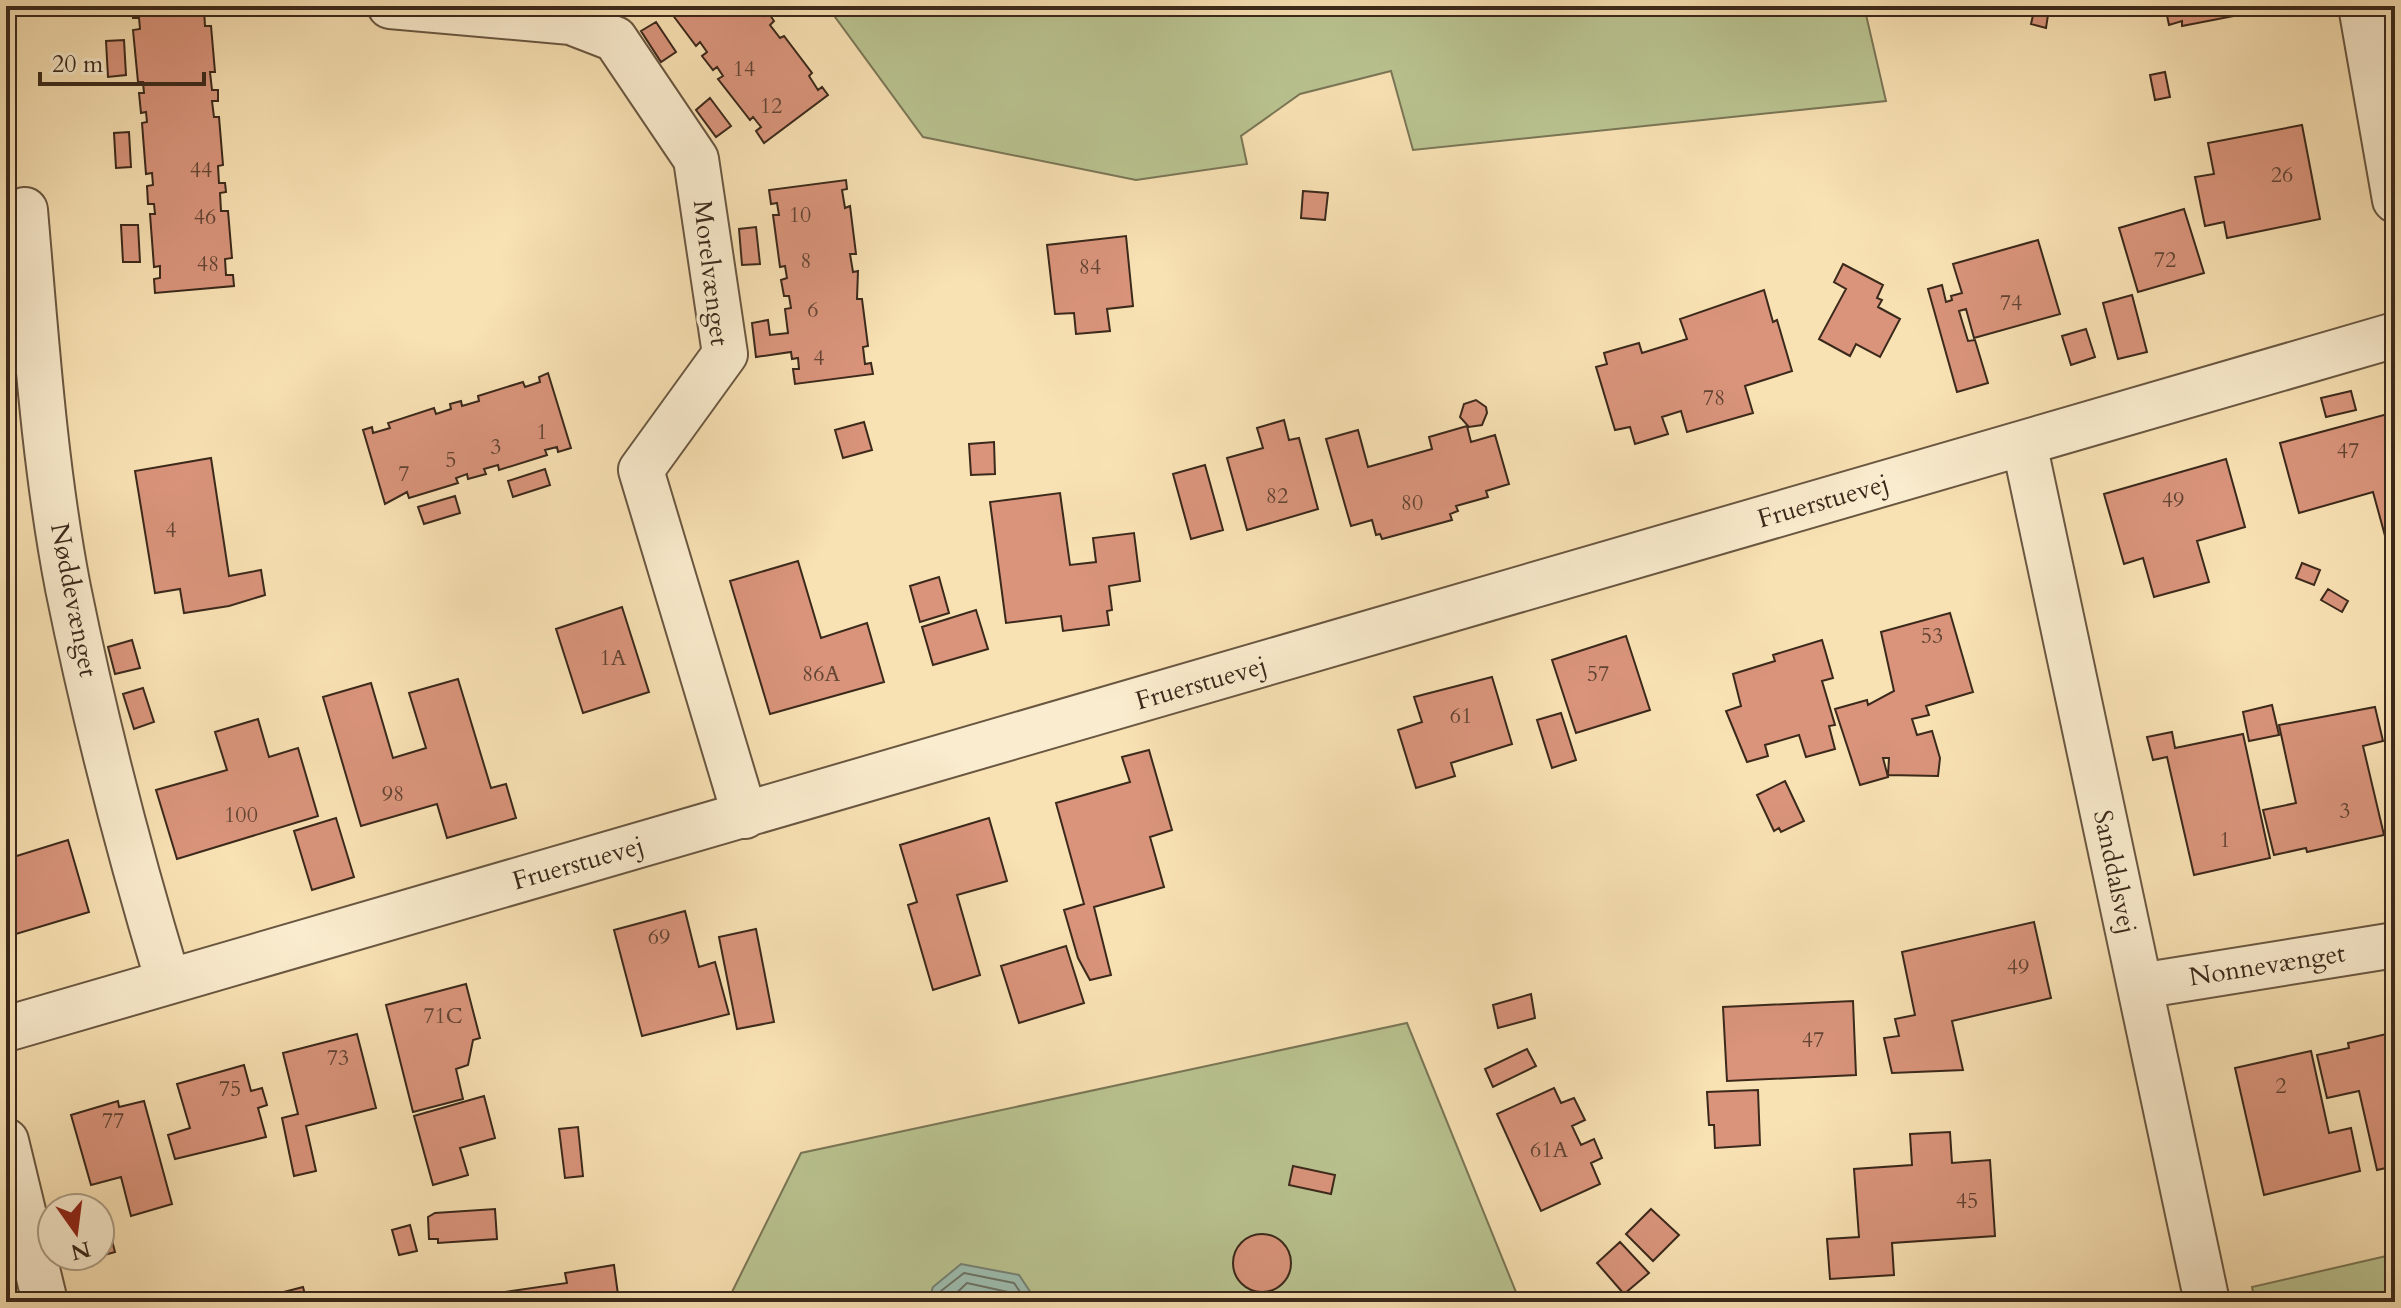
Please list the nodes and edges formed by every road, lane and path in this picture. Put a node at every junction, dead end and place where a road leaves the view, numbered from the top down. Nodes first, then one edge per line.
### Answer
1 (390, 6) edge
2 (2361, 6) edge
3 (2395, 200) edge
4 (25, 210) dead end
5 (2395, 335) edge
6 (2024, 443) junction
7 (745, 816) junction
8 (2395, 945) edge
9 (168, 981) junction
10 (2140, 986) junction
11 (6, 1029) edge
12 (6, 1141) edge
13 (45, 1302) edge
14 (2207, 1302) edge

1 - 7 street, Morelvænget
2 - 3 street
4 - 9 street, Nøddevænget
5 - 6 street, Fruerstuevej
6 - 7 street, Fruerstuevej
6 - 10 street, Sanddalsvej
7 - 9 street, Fruerstuevej
8 - 10 street, Nonnevænget
9 - 11 street, Fruerstuevej
10 - 14 street, Sanddalsvej
12 - 13 street

